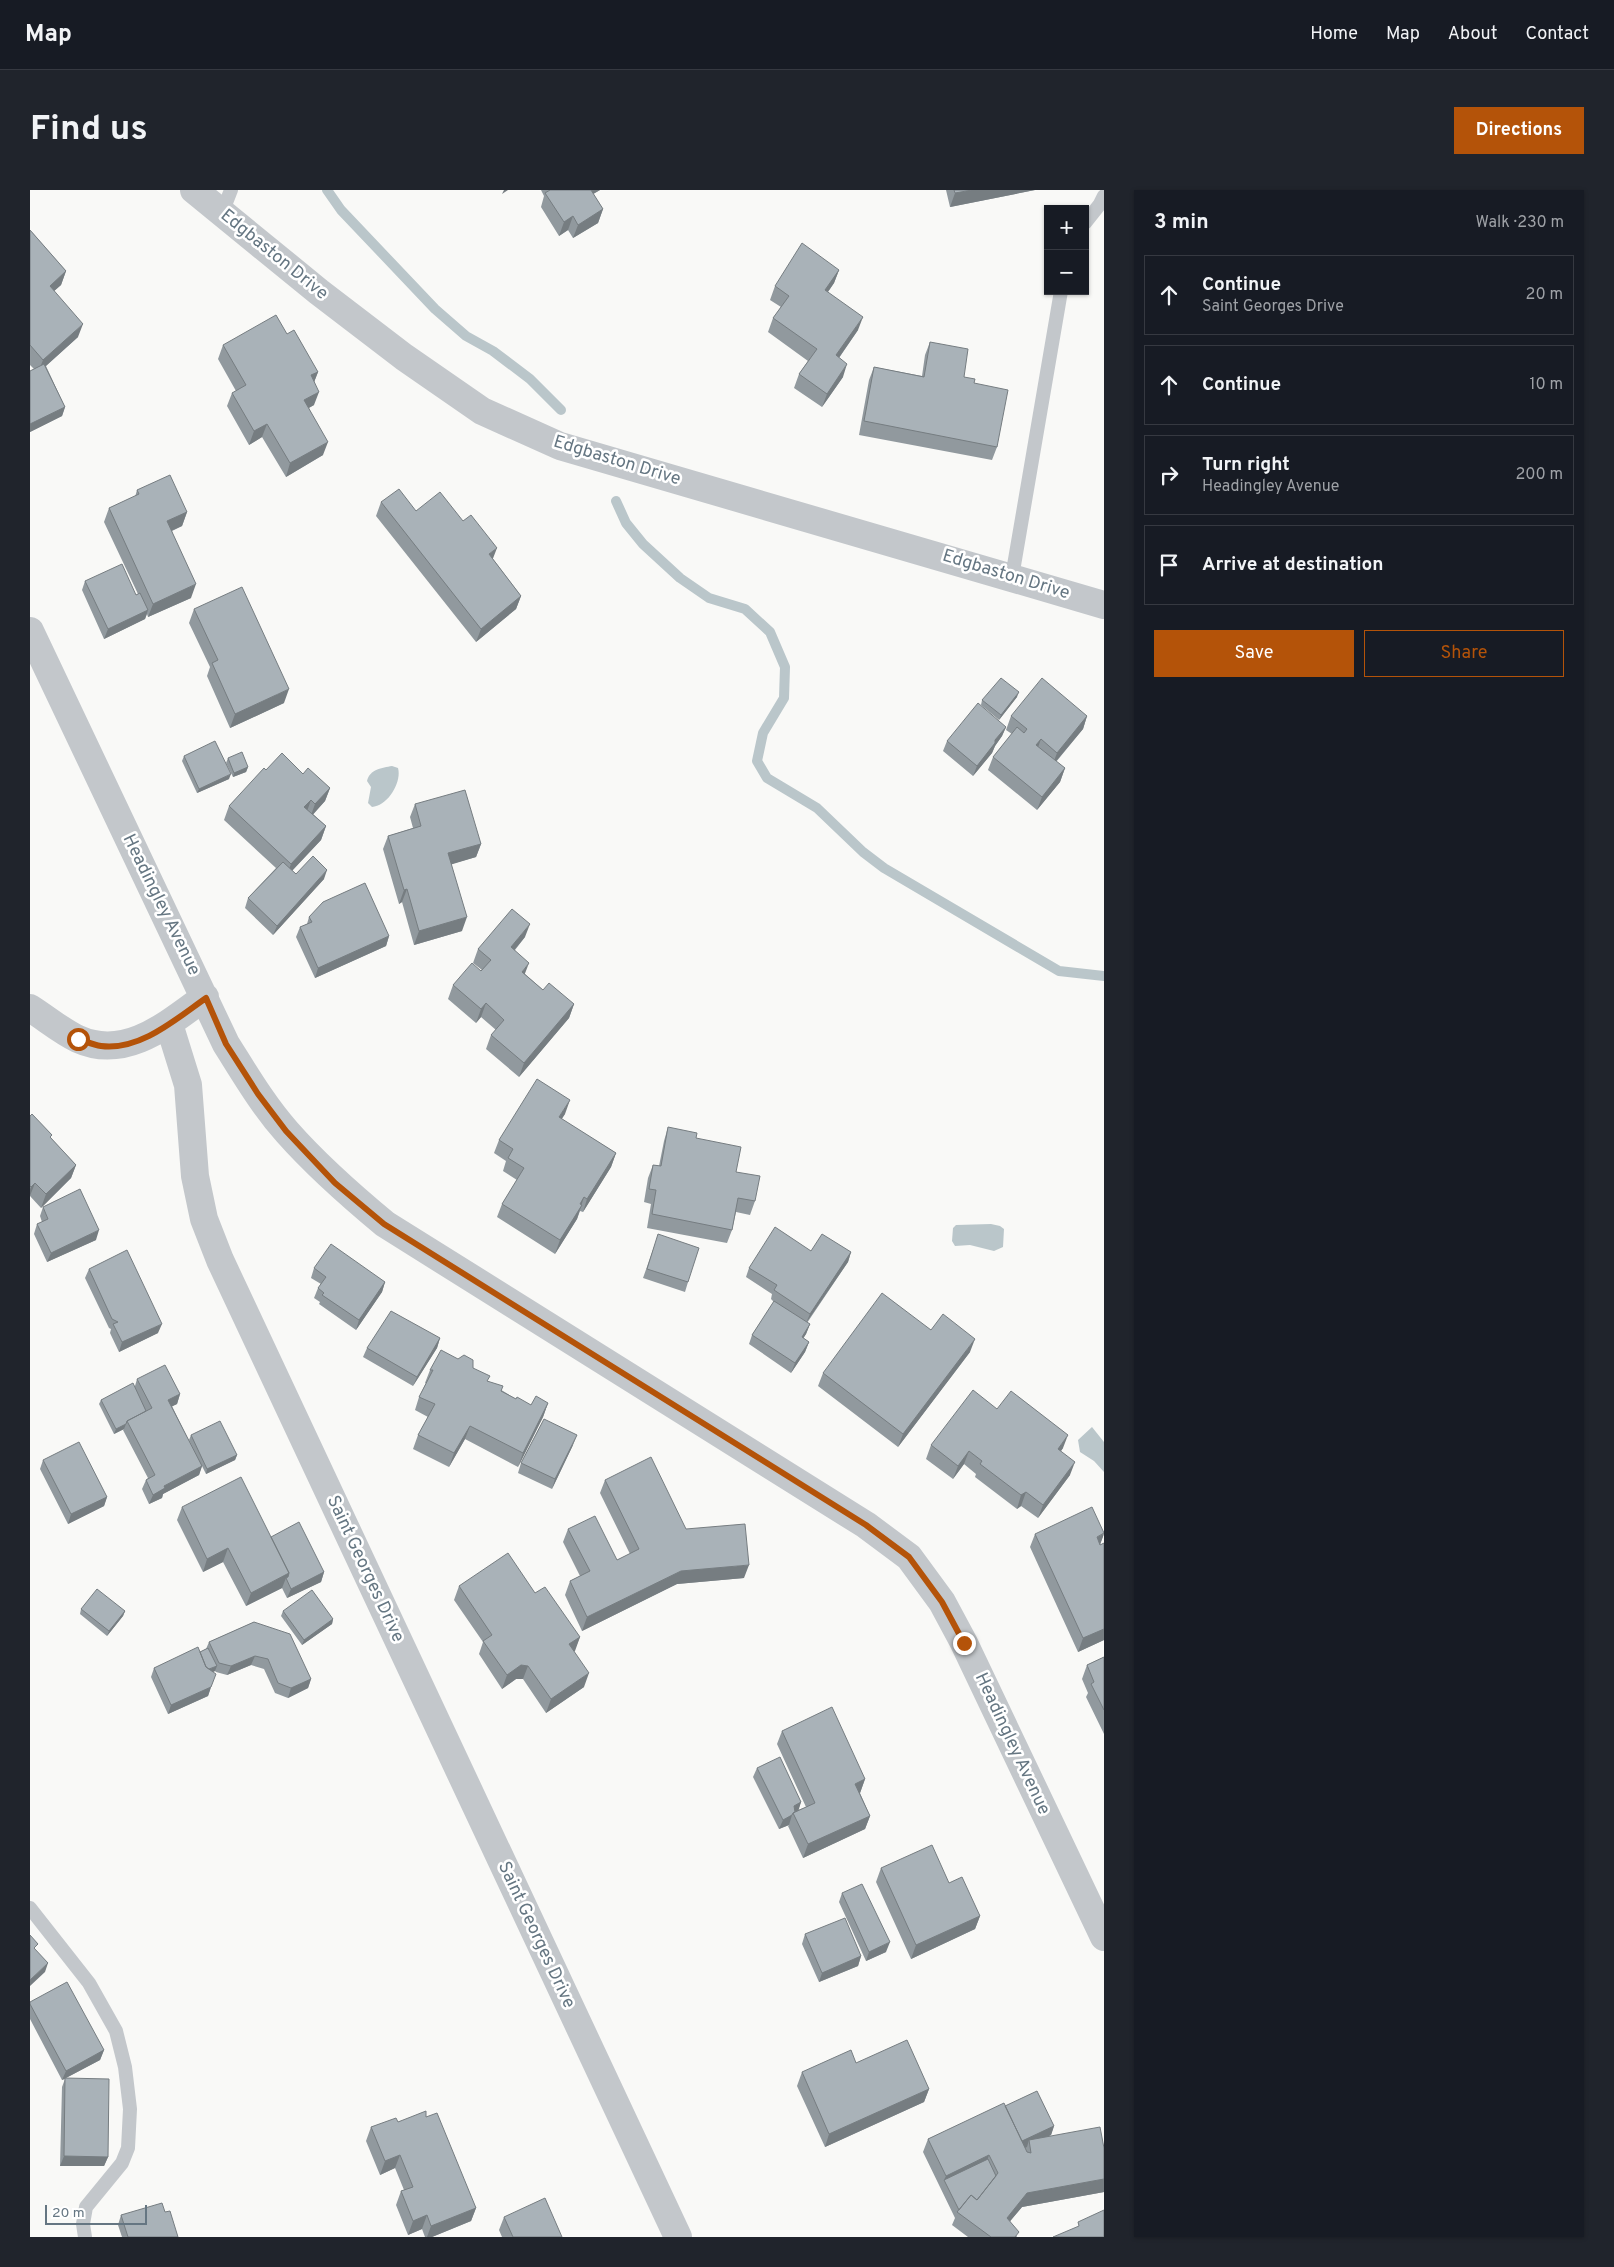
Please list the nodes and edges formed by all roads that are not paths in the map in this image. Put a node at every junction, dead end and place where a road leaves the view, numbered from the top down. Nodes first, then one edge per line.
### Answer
1 (194, 190) edge
2 (1104, 196) edge
3 (227, 202) edge
4 (1089, 218) edge
5 (1060, 295) edge
6 (1012, 577) junction
7 (1104, 605) edge
8 (30, 631) edge
9 (206, 998) junction
10 (30, 1008) edge
11 (169, 1024) junction
12 (30, 1908) edge
13 (1104, 1938) edge
14 (85, 2237) edge
15 (678, 2237) edge

1 - 3 street, Edgbaston Drive
2 - 4 lane
3 - 6 street, Edgbaston Drive
5 - 6 lane
6 - 7 street, Edgbaston Drive
8 - 9 street, Headingley Avenue
9 - 11 street
9 - 13 street, Headingley Avenue
10 - 11 street
11 - 15 street, Saint Georges Drive
12 - 14 lane

